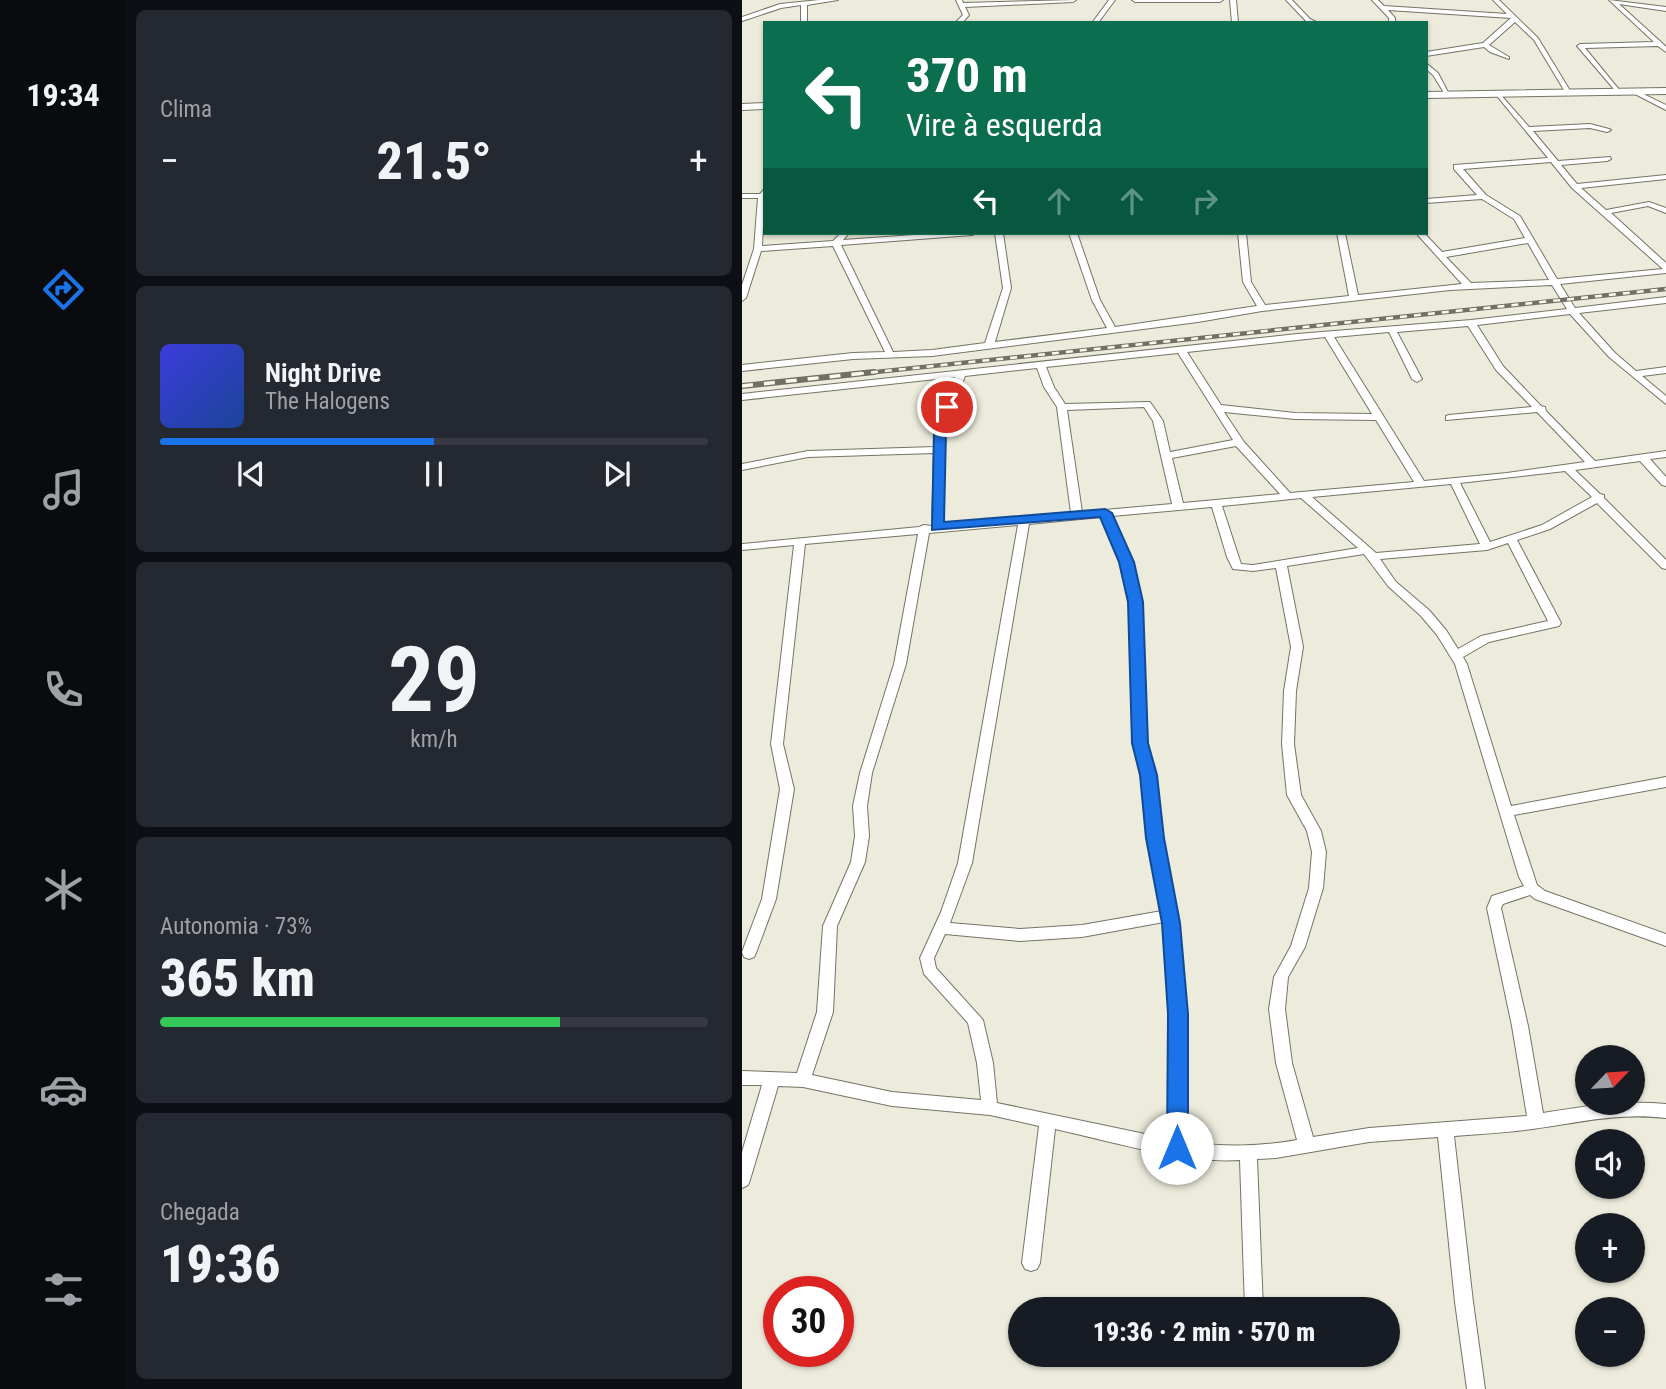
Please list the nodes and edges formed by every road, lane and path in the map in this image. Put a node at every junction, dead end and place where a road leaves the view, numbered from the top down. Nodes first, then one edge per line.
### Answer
1 (835, 0) edge
2 (1073, 0) edge
3 (1112, 0) edge
4 (1135, 0) edge
5 (1220, 0) edge
6 (1233, 0) edge
7 (1289, 0) edge
8 (1375, 0) edge
9 (1496, 0) edge
10 (1611, 0) edge
11 (1034, 1) edge
12 (960, 2) edge
13 (804, 3) junction
14 (1385, 8) junction
15 (1666, 9) edge
16 (1512, 18) junction
17 (742, 19) edge
18 (804, 21) edge
19 (961, 21) edge
20 (1096, 21) edge
21 (1235, 21) edge
22 (1310, 21) edge
23 (1392, 21) edge
24 (1485, 44) junction
25 (1660, 44) junction
26 (1666, 50) edge
27 (1428, 54) edge
28 (1507, 58) dead end
29 (1428, 67) edge
30 (1635, 92) junction
31 (1666, 92) edge
32 (1619, 93) junction
33 (1499, 94) junction
34 (1569, 94) junction
35 (1428, 95) edge
36 (1448, 95) junction
37 (763, 106) edge
38 (742, 107) edge
39 (1666, 108) edge
40 (1527, 130) junction
41 (1607, 130) dead end
42 (1607, 159) dead end
43 (1555, 161) junction
44 (1666, 177) edge
45 (1575, 186) junction
46 (763, 193) edge
47 (742, 196) edge
48 (1483, 197) junction
49 (1428, 201) edge
50 (1666, 211) edge
51 (1606, 212) junction
52 (843, 235) edge
53 (945, 235) edge
54 (999, 235) edge
55 (1074, 235) edge
56 (1242, 235) edge
57 (1341, 235) edge
58 (1422, 235) edge
59 (1529, 240) junction
60 (836, 243) junction
61 (758, 249) junction
62 (1442, 255) junction
63 (1666, 269) edge
64 (1556, 282) junction
65 (1469, 286) junction
66 (742, 298) edge
67 (1354, 298) junction
68 (1666, 300) edge
69 (1262, 307) junction
70 (1572, 311) junction
71 (1471, 323) junction
72 (1112, 330) junction
73 (1392, 330) junction
74 (1328, 335) junction
75 (989, 346) junction
76 (1181, 350) junction
77 (890, 354) junction
78 (1041, 366) junction
79 (742, 368) edge
80 (1666, 370) edge
81 (961, 374) junction
82 (1635, 374) junction
83 (1417, 379) dead end
84 (742, 397) edge
85 (1666, 401) edge
86 (1062, 407) junction
87 (1218, 408) junction
88 (1542, 409) junction
89 (1379, 417) junction
90 (1449, 418) dead end
91 (1239, 442) junction
92 (939, 450) junction
93 (1666, 454) edge
94 (1166, 456) junction
95 (1642, 457) junction
96 (1591, 463) junction
97 (742, 467) edge
98 (1567, 467) junction
99 (1454, 481) junction
100 (1666, 483) edge
101 (1421, 484) junction
102 (1305, 496) junction
103 (1288, 497) junction
104 (1600, 497) junction
105 (1216, 504) junction
106 (1178, 506) junction
107 (1105, 513) junction
108 (1077, 515) junction
109 (1024, 519) junction
110 (931, 528) junction
111 (1511, 539) junction
112 (800, 542) junction
113 (742, 547) edge
114 (1487, 547) junction
115 (1370, 553) junction
116 (1281, 563) junction
117 (1666, 565) edge
118 (1455, 656) junction
119 (1666, 782) edge
120 (1507, 812) junction
121 (1532, 889) junction
122 (1170, 915) junction
123 (941, 928) junction
124 (1665, 941) edge
125 (748, 953) dead end
126 (742, 1078) edge
127 (772, 1079) junction
128 (803, 1080) junction
129 (990, 1108) junction
130 (1666, 1111) edge
131 (1048, 1120) junction
132 (1536, 1121) junction
133 (1445, 1130) junction
134 (1307, 1145) junction
135 (1177, 1148) junction
136 (1248, 1153) junction
137 (742, 1180) edge
138 (1031, 1263) dead end
139 (1254, 1297) edge
140 (1476, 1389) edge

1 - 13 street
2 - 11 street
3 - 20 street
4 - 5 street
6 - 21 street
7 - 22 street
8 - 14 street
9 - 16 street
10 - 15 street
10 - 25 street
11 - 12 street
12 - 19 street
13 - 17 street
13 - 18 street
14 - 16 street
14 - 23 street
16 - 24 street
16 - 34 street
24 - 27 street
24 - 28 street
25 - 26 street
25 - 32 street
29 - 36 street
30 - 31 street
30 - 32 street
30 - 39 street
32 - 34 street
33 - 34 street
33 - 36 street
33 - 40 street
35 - 36 street
37 - 38 street
40 - 41 street
40 - 43 street
42 - 43 street
43 - 45 street
43 - 48 street
44 - 45 street
45 - 51 street
46 - 47 street
46 - 61 street
48 - 49 street
48 - 59 street
50 - 51 street
51 - 63 street
52 - 60 street
53 - 60 street
54 - 75 street
55 - 72 street
56 - 69 street
57 - 67 street
58 - 62 street
59 - 62 street
59 - 64 street
60 - 61 street
60 - 77 street
61 - 66 street
62 - 65 street
63 - 64 street
64 - 65 street
64 - 70 street
65 - 67 street
67 - 69 street
68 - 70 street
69 - 72 street
70 - 71 street
70 - 82 street
71 - 73 street
71 - 88 street
72 - 75 street
73 - 74 street
73 - 83 street
74 - 76 street
74 - 89 street
75 - 77 street
76 - 78 street
76 - 87 street
77 - 79 street
78 - 81 street
78 - 86 street
80 - 82 street
81 - 84 street
81 - 92 street
82 - 85 street
86 - 94 street
86 - 108 street
87 - 89 street
87 - 91 street
88 - 90 street
88 - 96 street
89 - 101 street
91 - 94 street
91 - 103 street
92 - 97 street
92 - 110 street
93 - 95 street
94 - 106 street
95 - 96 street
95 - 100 street
96 - 98 street
98 - 99 street
98 - 104 street
99 - 101 street
99 - 114 street
101 - 102 street
102 - 103 street
102 - 115 street
103 - 105 street
104 - 111 street
104 - 117 street
105 - 106 street
105 - 116 street
106 - 107 street
107 - 108 street
107 - 122 street
108 - 109 street
109 - 110 street
109 - 123 street
110 - 112 street
110 - 128 street
111 - 114 street
111 - 118 street
112 - 113 street
112 - 125 street
114 - 115 street
115 - 116 street
115 - 118 street
116 - 134 street
118 - 120 street
119 - 120 street
120 - 121 street
121 - 124 street
121 - 132 street
122 - 123 street
122 - 135 street
123 - 129 street
126 - 127 street
127 - 128 street
127 - 137 street
128 - 129 street
129 - 131 street
130 - 132 street
131 - 135 street
131 - 138 street
132 - 133 street
133 - 134 street
133 - 140 street
134 - 136 street
135 - 136 street
136 - 139 street

